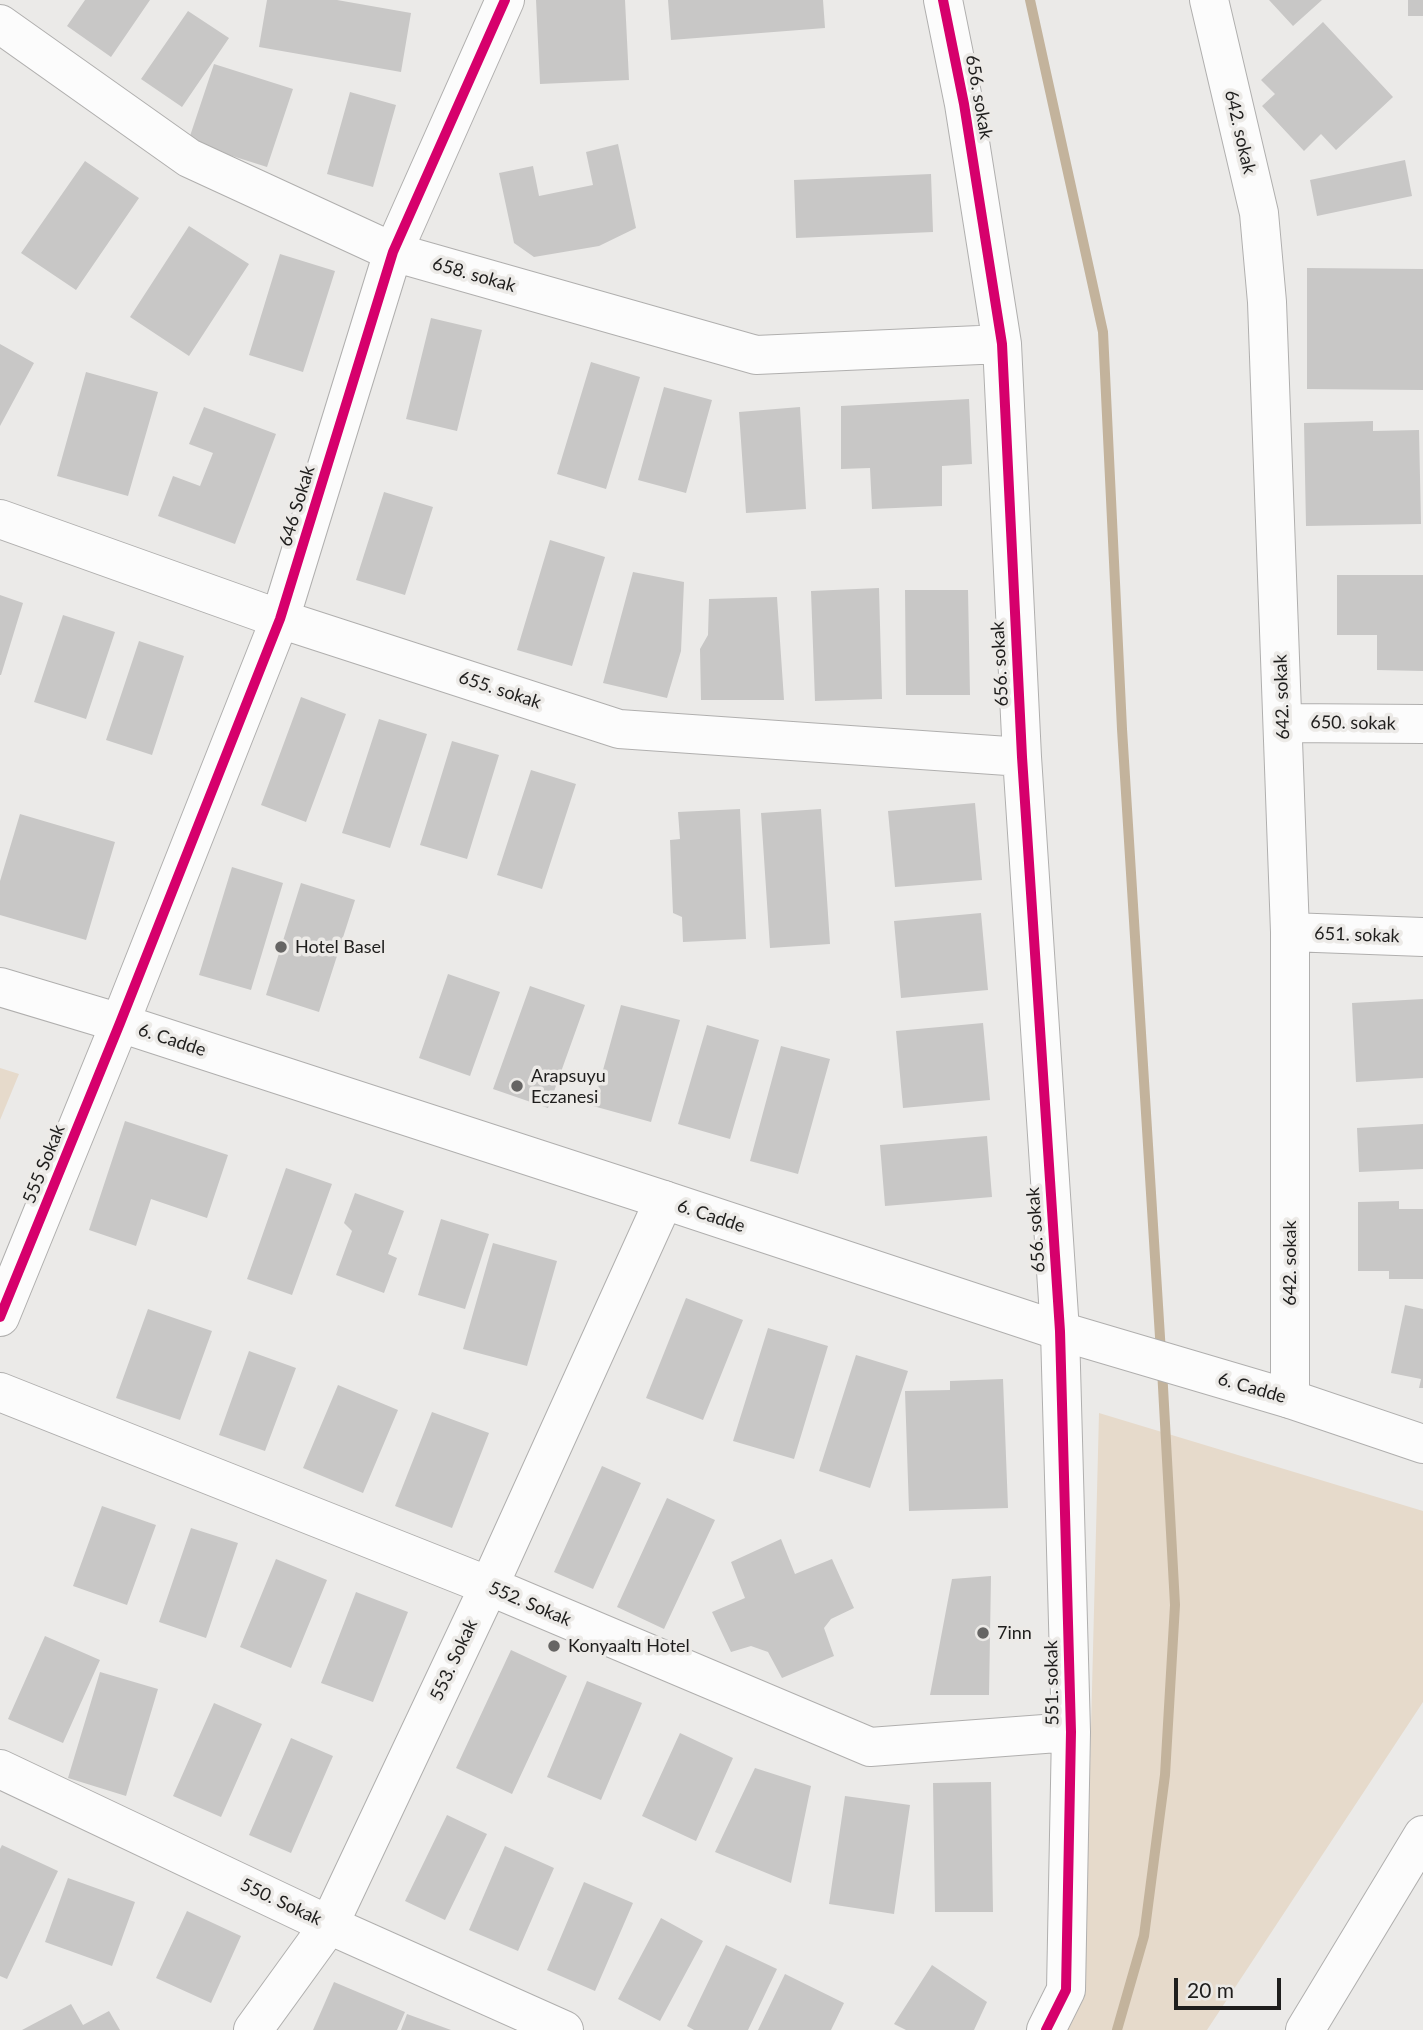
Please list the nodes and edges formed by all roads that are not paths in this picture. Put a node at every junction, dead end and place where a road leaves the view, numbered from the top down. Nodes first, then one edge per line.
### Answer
1 (506, 0) edge
2 (943, 0) edge
3 (1209, 0) edge
4 (0, 24) edge
5 (393, 251) junction
6 (1002, 344) junction
7 (0, 519) edge
8 (280, 619) junction
9 (1284, 723) junction
10 (1423, 724) edge
11 (1022, 757) junction
12 (1290, 932) junction
13 (1423, 937) edge
14 (0, 987) edge
15 (120, 1023) junction
16 (664, 1200) junction
17 (0, 1317) edge
18 (1060, 1331) junction
19 (0, 1392) edge
20 (1290, 1399) junction
21 (1423, 1444) edge
22 (489, 1586) junction
23 (1070, 1732) junction
24 (0, 1769) edge
25 (1423, 1835) edge
26 (329, 1925) junction
27 (253, 2030) edge
28 (564, 2030) edge
29 (1046, 2030) edge
30 (1305, 2030) edge

1 - 5 street, 646 Sokak
2 - 6 street, 656. sokak
3 - 9 street, 642. sokak
4 - 5 street, 658. sokak
5 - 6 street, 658. sokak
5 - 8 street, 646 Sokak
6 - 11 street, 656. sokak
7 - 8 street, 655. sokak
8 - 11 street, 655. sokak
8 - 15 street, 646 Sokak
9 - 10 street, 650. sokak
9 - 12 street, 642. sokak
11 - 18 street, 656. sokak
12 - 13 street, 651. sokak
12 - 20 street, 642. sokak
14 - 15 street, 6. Cadde
15 - 16 street, 6. Cadde
15 - 17 street, 555 Sokak
16 - 18 street, 6. Cadde
16 - 22 street, 553. Sokak
18 - 20 street, 6. Cadde
18 - 23 street, 551. sokak
19 - 22 street, 552. Sokak
20 - 21 street, 6. Cadde
22 - 23 street, 552. Sokak
22 - 26 street, 553. Sokak
23 - 29 street, 551. sokak
24 - 26 street, 550. Sokak
25 - 30 street
26 - 27 street, 553. Sokak
26 - 28 street, 550. Sokak

